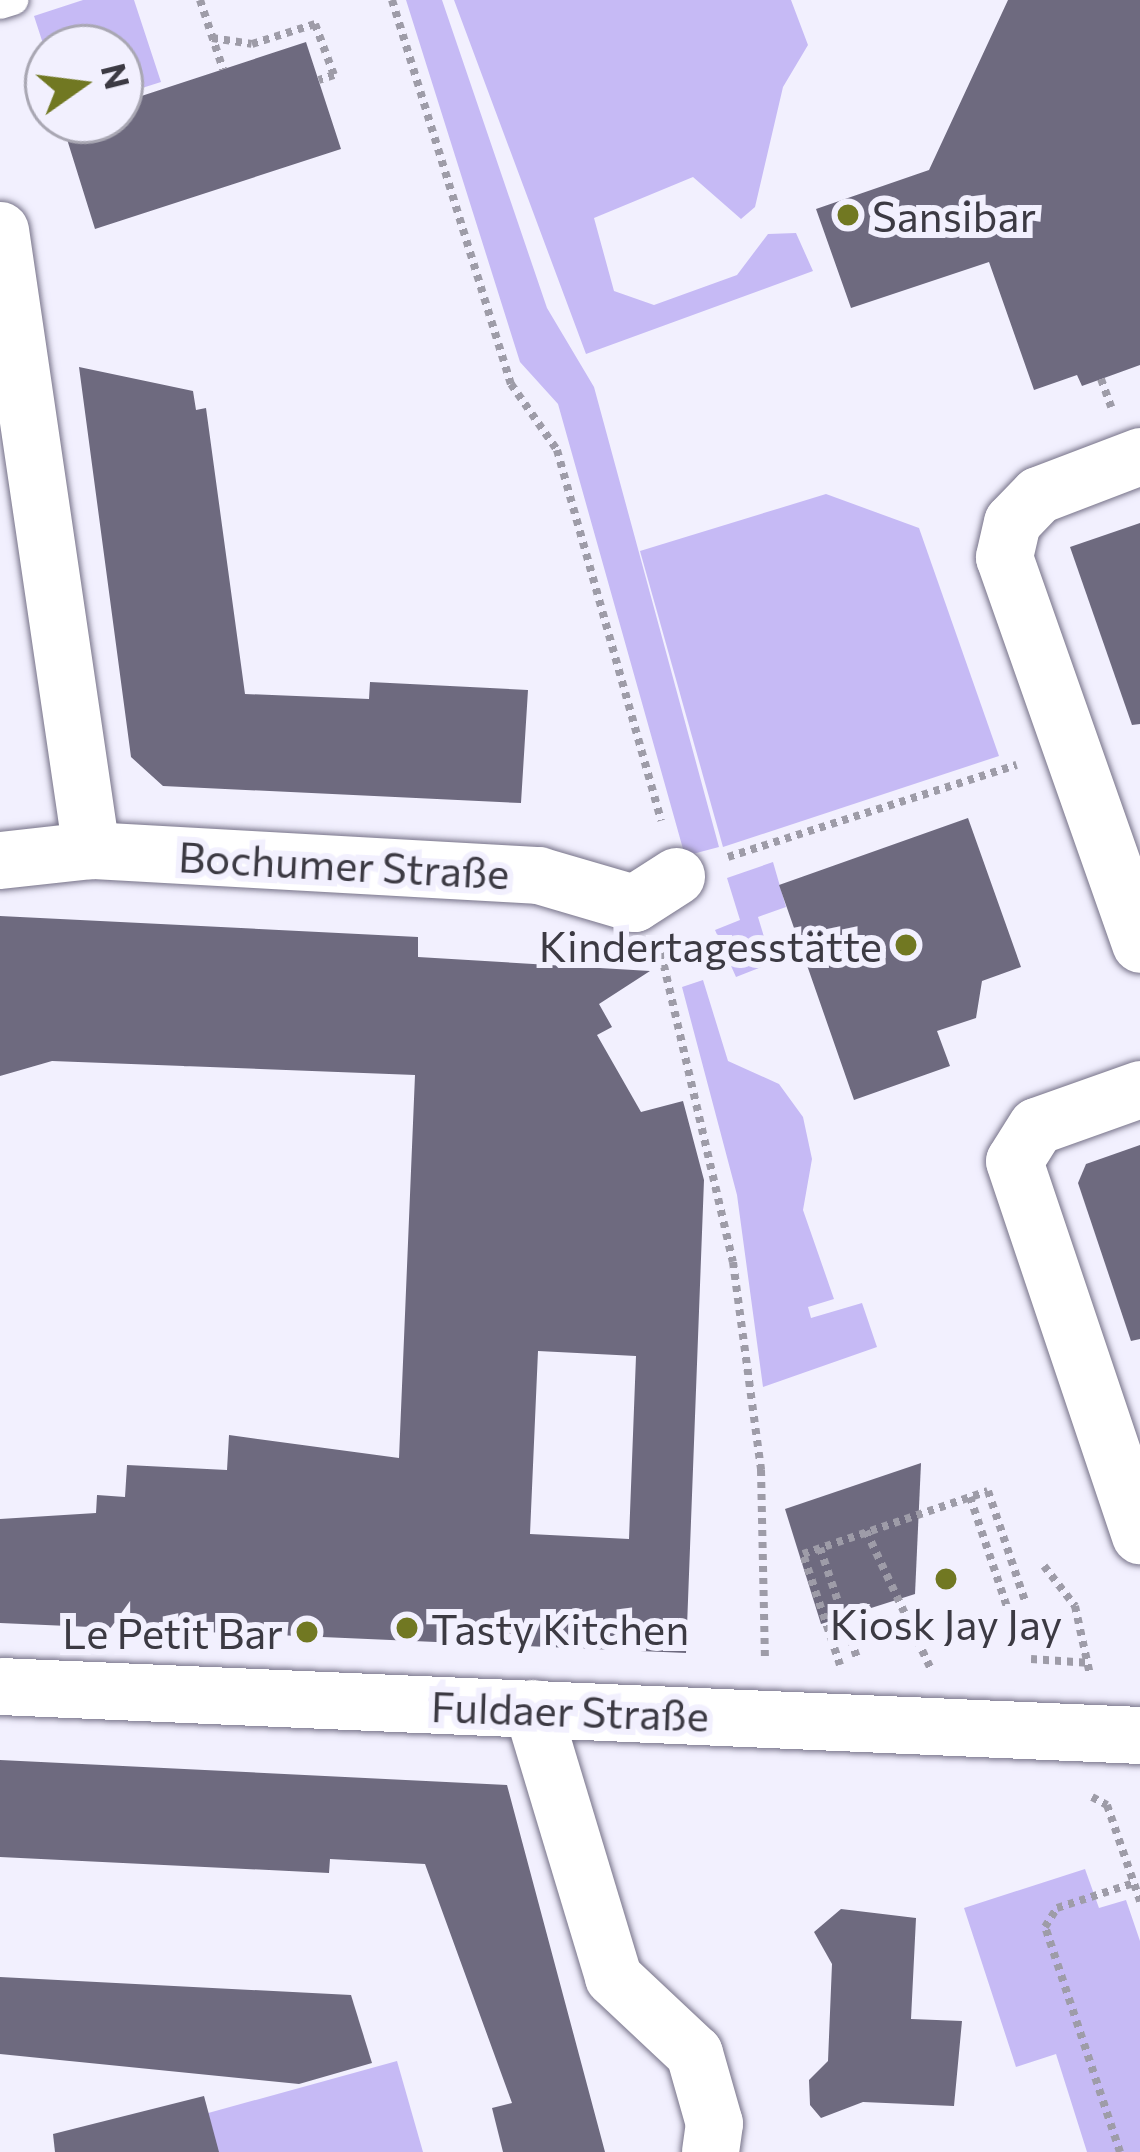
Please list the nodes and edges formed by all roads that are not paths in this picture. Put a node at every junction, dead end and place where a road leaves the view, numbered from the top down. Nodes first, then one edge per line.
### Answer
1 (13, 0) edge
2 (0, 4) edge
3 (0, 230) edge
4 (1140, 456) edge
5 (91, 850) junction
6 (0, 860) edge
7 (676, 876) road end
8 (1140, 944) edge
9 (1140, 1089) edge
10 (1140, 1535) edge
11 (0, 1686) edge
12 (532, 1708) junction
13 (1114, 1734) edge
14 (710, 2152) edge

1 - 2 lane
3 - 5 street
4 - 8 street
5 - 6 street, Bochumer Straße
5 - 7 street, Bochumer Straße
9 - 10 street
11 - 12 street, Fuldaer Straße
12 - 13 street, Fuldaer Straße
12 - 14 street

